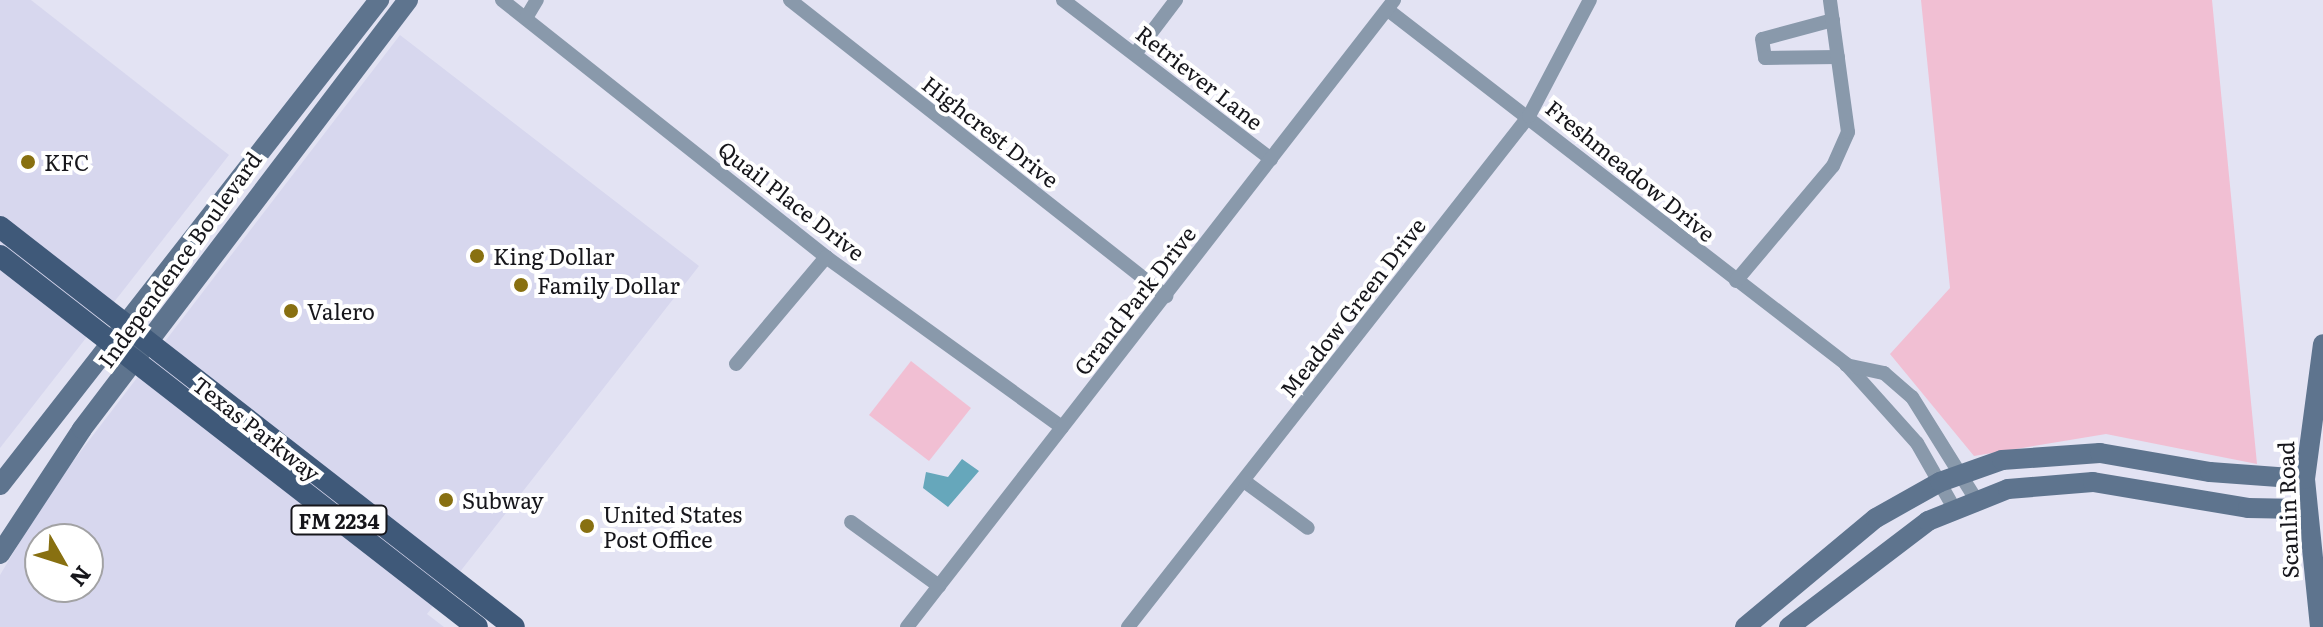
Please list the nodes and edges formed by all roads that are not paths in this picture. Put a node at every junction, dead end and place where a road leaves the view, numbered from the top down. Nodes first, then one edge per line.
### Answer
1 (379, 0) edge
2 (408, 0) edge
3 (502, 0) edge
4 (537, 0) edge
5 (790, 0) edge
6 (1063, 0) edge
7 (1176, 0) edge
8 (1590, 0) edge
9 (1830, 0) edge
10 (1391, 5) edge
11 (526, 18) junction
12 (1833, 20) junction
13 (1135, 54) junction
14 (1838, 57) junction
15 (1529, 116) junction
16 (259, 154) junction
17 (1271, 159) junction
18 (281, 161) junction
19 (0, 227) edge
20 (0, 256) edge
21 (826, 257) junction
22 (1736, 281) junction
23 (1166, 296) junction
24 (114, 331) junction
25 (2323, 344) edge
26 (142, 352) junction
27 (736, 364) dead end
28 (1846, 364) junction
29 (1062, 427) junction
30 (1963, 473) junction
31 (2305, 479) junction
32 (1244, 481) junction
33 (1940, 482) junction
34 (0, 485) edge
35 (1975, 498) junction
36 (1954, 508) junction
37 (2306, 509) junction
38 (851, 522) dead end
39 (1308, 528) dead end
40 (381, 553) junction
41 (0, 554) edge
42 (431, 563) junction
43 (939, 586) junction
44 (477, 627) edge
45 (514, 627) edge
46 (907, 627) edge
47 (1128, 627) edge
48 (1745, 627) edge
49 (1789, 627) edge
50 (2320, 627) edge

1 - 16 street, Independence Boulevard
2 - 18 street, Independence Boulevard
3 - 11 street, Quail Place Drive
4 - 11 street
5 - 23 street, Highcrest Drive
6 - 13 street, Retriever Lane
7 - 13 street
8 - 15 street, Meadow Green Drive
9 - 12 street
10 - 15 street, Freshmeadow Drive
10 - 17 street, Grand Park Drive
11 - 21 street, Quail Place Drive
12 - 14 street
12 - 14 street
13 - 17 street, Retriever Lane
14 - 22 street
15 - 22 street, Freshmeadow Drive
15 - 32 street, Meadow Green Drive
16 - 18 street
16 - 24 street, Independence Boulevard
17 - 23 street, Grand Park Drive
18 - 26 street, Independence Boulevard
19 - 24 main road, Texas Parkway / FM 2234
20 - 24 main road, Texas Parkway / FM 2234
21 - 27 street
21 - 29 street, Quail Place Drive
22 - 28 street, Freshmeadow Drive
23 - 29 street, Grand Park Drive
24 - 26 main road, Texas Parkway / FM 2234
24 - 34 street, Independence Boulevard
25 - 31 street, Scanlin Road
26 - 40 main road, Texas Parkway / FM 2234
26 - 41 street, Independence Boulevard
26 - 42 main road, Texas Parkway / FM 2234
28 - 30 street, Freshmeadow Drive
28 - 33 street, Freshmeadow Drive
29 - 43 street, Grand Park Drive
30 - 31 street
30 - 33 street
30 - 35 street, Freshmeadow Drive
31 - 37 street, Scanlin Road
32 - 39 street
32 - 47 street, Meadow Green Drive
33 - 36 street, Freshmeadow Drive
33 - 48 street
35 - 36 street
35 - 37 street
36 - 49 street
37 - 50 street, Scanlin Road
38 - 43 street
40 - 42 main road
40 - 44 main road, Texas Parkway / FM 2234
42 - 45 main road, Texas Parkway / FM 2234
43 - 46 street, Grand Park Drive

